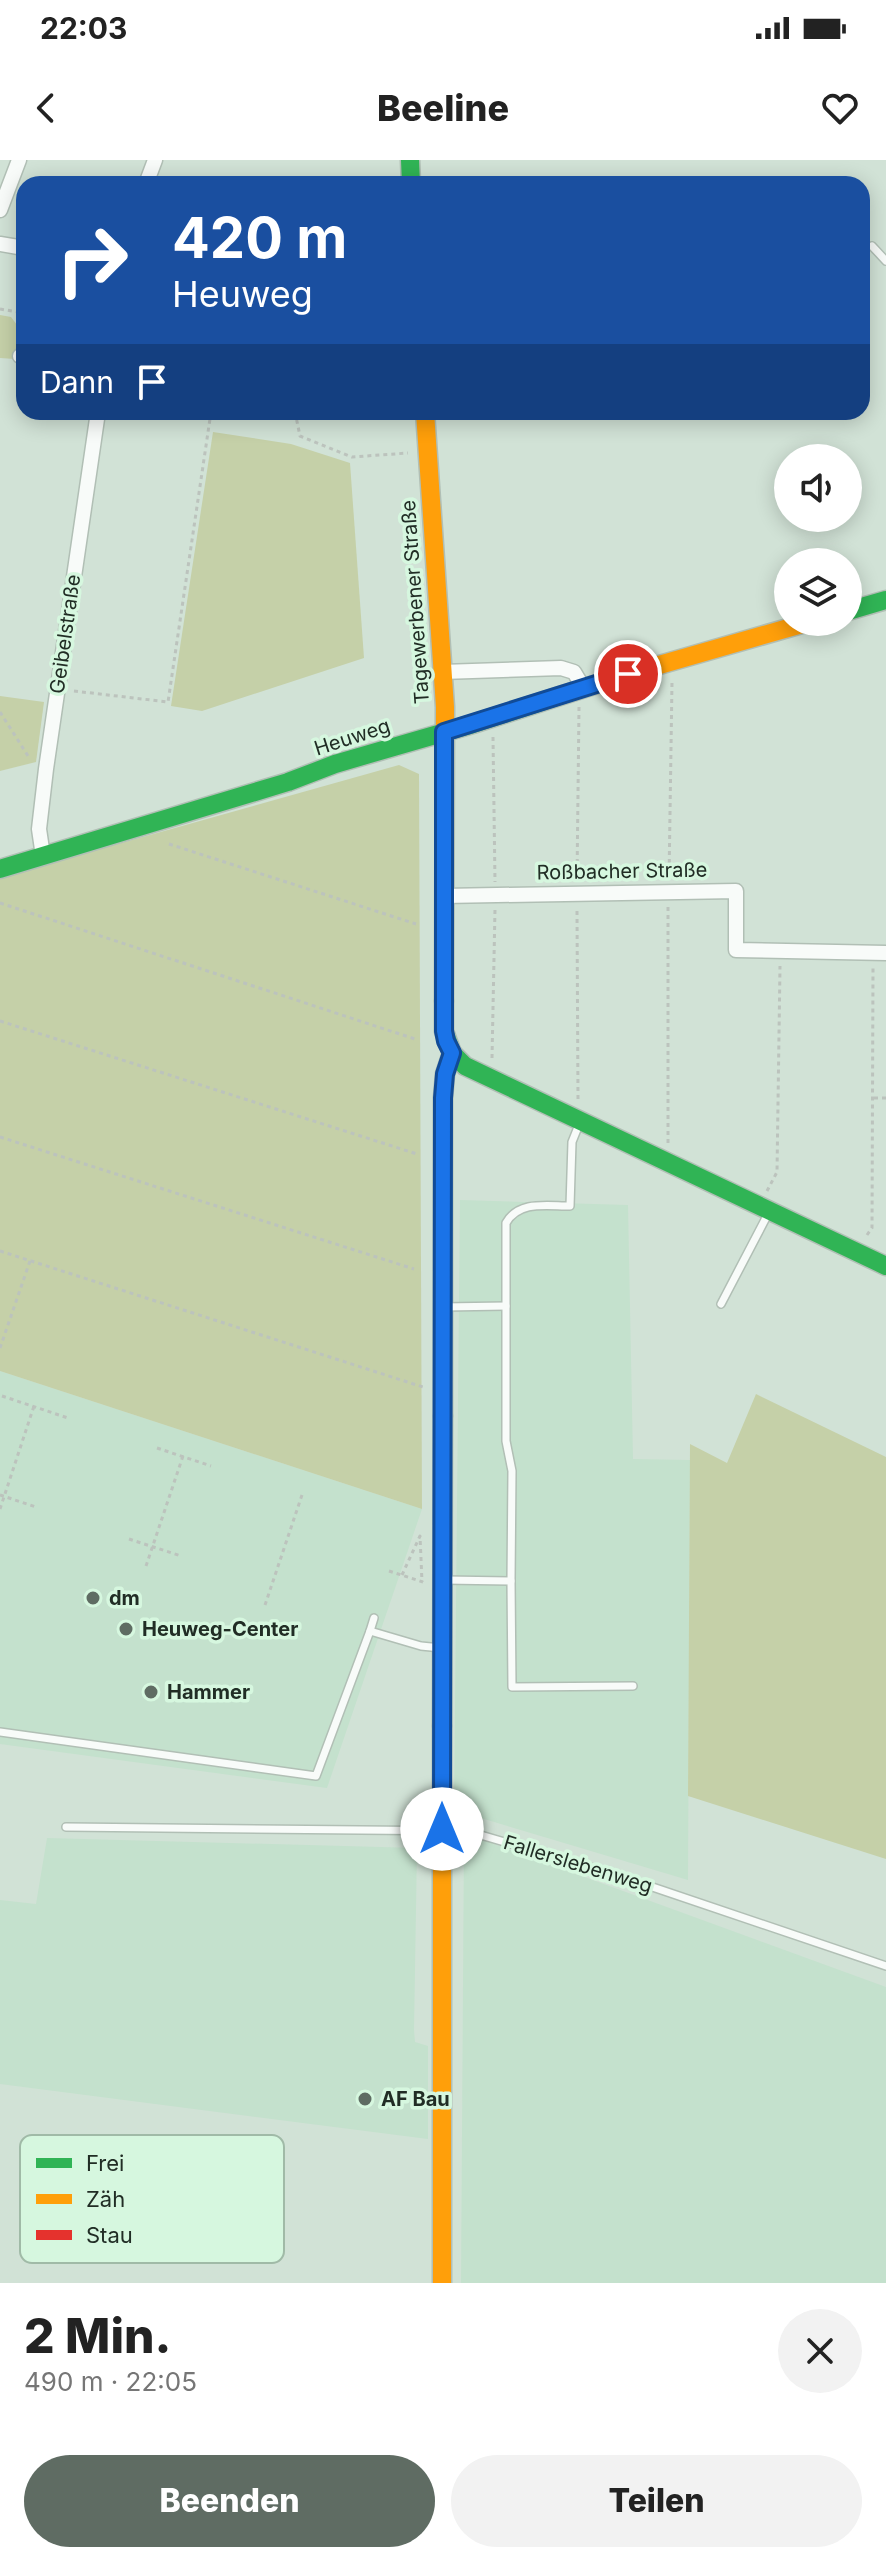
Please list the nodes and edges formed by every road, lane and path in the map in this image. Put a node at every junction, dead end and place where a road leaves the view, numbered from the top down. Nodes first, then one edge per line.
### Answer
1 (19, 160) edge
2 (0, 210) edge
3 (872, 246) dead end
4 (886, 261) edge
5 (97, 420) edge
6 (210, 420) edge
7 (297, 420) edge
8 (425, 420) edge
9 (427, 452) junction
10 (886, 600) edge
11 (862, 607) edge
12 (774, 632) edge
13 (672, 661) junction
14 (442, 672) junction
15 (581, 688) junction
16 (57, 689) junction
17 (0, 712) edge
18 (444, 732) junction
19 (46, 769) junction
20 (169, 844) dead end
21 (43, 856) junction
22 (0, 869) edge
23 (668, 892) junction
24 (576, 894) junction
25 (444, 896) junction
26 (0, 903) edge
27 (416, 924) dead end
28 (780, 951) junction
29 (880, 952) edge
30 (0, 1021) edge
31 (415, 1039) dead end
32 (452, 1053) junction
33 (874, 1098) junction
34 (886, 1098) edge
35 (579, 1120) junction
36 (0, 1137) edge
37 (417, 1154) dead end
38 (668, 1162) junction
39 (764, 1208) junction
40 (0, 1251) edge
41 (855, 1251) junction
42 (31, 1261) junction
43 (886, 1266) edge
44 (414, 1269) dead end
45 (721, 1304) dead end
46 (506, 1306) junction
47 (443, 1307) junction
48 (0, 1348) edge
49 (443, 1388) junction
50 (2, 1396) dead end
51 (34, 1406) junction
52 (68, 1418) dead end
53 (157, 1448) dead end
54 (183, 1456) junction
55 (211, 1466) dead end
56 (302, 1495) dead end
57 (2, 1496) edge
58 (36, 1507) dead end
59 (0, 1509) edge
60 (129, 1539) dead end
61 (153, 1547) junction
62 (181, 1556) dead end
63 (146, 1566) dead end
64 (389, 1571) dead end
65 (402, 1575) junction
66 (411, 1579) dead end
67 (443, 1580) junction
68 (511, 1581) junction
69 (422, 1582) dead end
70 (265, 1605) dead end
71 (374, 1618) dead end
72 (370, 1631) junction
73 (443, 1648) junction
74 (633, 1686) dead end
75 (0, 1732) edge
76 (66, 1827) dead end
77 (442, 1829) junction
78 (886, 1966) edge
79 (442, 2283) edge

1 - 2 street
3 - 4 lane
5 - 16 street, Geibelstraße
6 - 16 path
7 - 9 path
8 - 9 street, Tagewerbener Straße
9 - 14 street, Tagewerbener Straße
10 - 11 street
12 - 13 street, Heuweg
13 - 15 street, Heuweg
13 - 23 path
14 - 15 street
14 - 18 street, Tagewerbener Straße
15 - 18 street, Heuweg
15 - 24 path
16 - 19 street, Geibelstraße
17 - 19 path
18 - 21 street, Heuweg
18 - 25 street, Tagewerbener Straße
19 - 21 street, Geibelstraße
20 - 27 path
21 - 22 street, Heuweg
23 - 24 street, Roßbacher Straße
23 - 28 street, Roßbacher Straße
23 - 38 path
24 - 25 street, Roßbacher Straße
24 - 35 path
25 - 32 street, Tagewerbener Straße
26 - 31 path
28 - 29 street, Roßbacher Straße
28 - 39 path
29 - 33 path
30 - 37 path
32 - 35 street
32 - 47 street, Tagewerbener Straße
33 - 34 path
33 - 41 path
35 - 38 street
35 - 46 lane
36 - 44 path
38 - 39 street
39 - 41 street
39 - 45 lane
40 - 42 path
41 - 43 street
42 - 48 path
42 - 49 path
46 - 47 lane
46 - 68 lane
47 - 49 street, Tagewerbener Straße
49 - 67 street, Tagewerbener Straße
50 - 51 path
51 - 52 path
51 - 57 path
53 - 54 path
54 - 55 path
54 - 61 path
56 - 70 path
57 - 58 path
57 - 59 path
60 - 61 path
61 - 62 path
61 - 63 path
64 - 65 path
65 - 66 path
65 - 69 path
67 - 68 lane
67 - 73 street, Tagewerbener Straße
68 - 74 lane
71 - 72 lane
72 - 73 lane
72 - 75 lane
73 - 77 street, Tagewerbener Straße
76 - 77 lane, Fallerslebenweg
77 - 78 lane, Fallerslebenweg
77 - 79 street, Tagewerbener Straße

